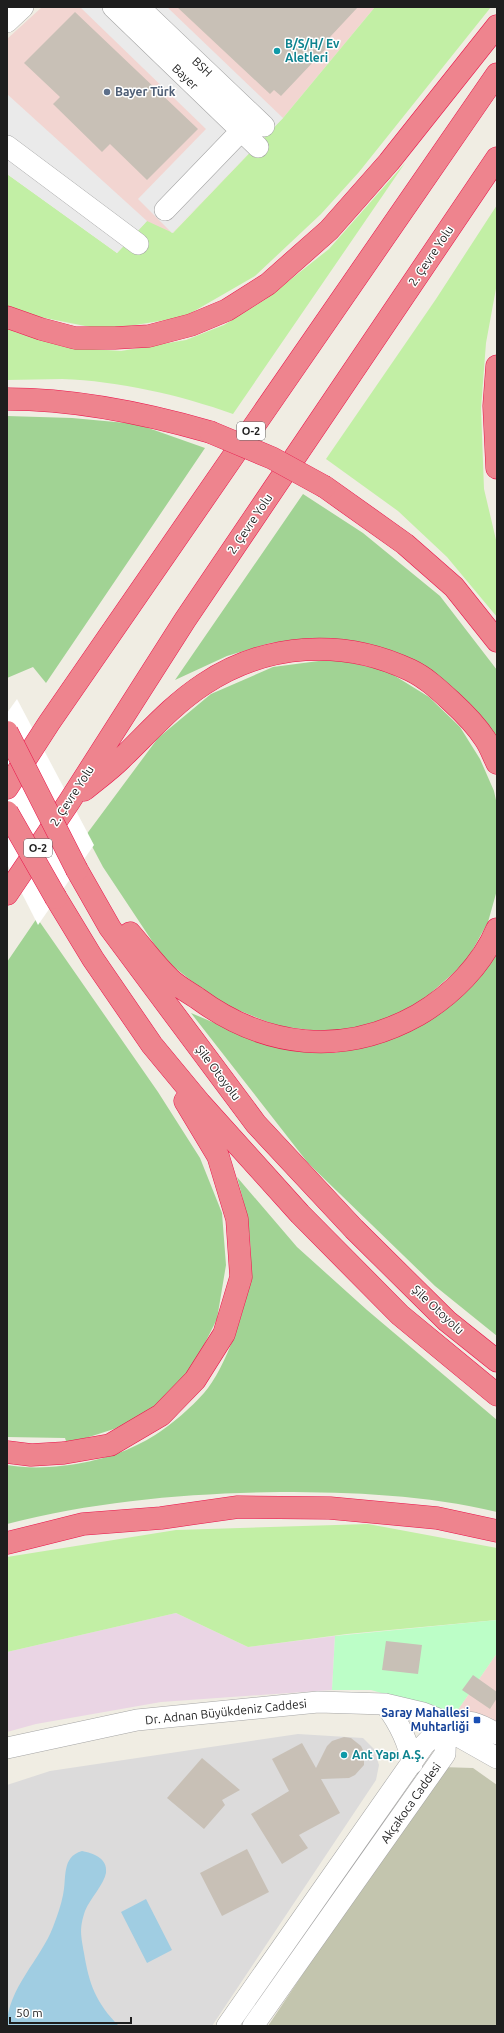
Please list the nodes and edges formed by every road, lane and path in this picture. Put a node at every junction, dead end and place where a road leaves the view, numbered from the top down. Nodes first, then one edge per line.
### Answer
1 (23, 7) edge
2 (113, 7) edge
3 (139, 7) edge
4 (7, 22) edge
5 (497, 26) edge
6 (497, 74) edge
7 (264, 126) dead end
8 (241, 131) junction
9 (7, 146) edge
10 (258, 147) dead end
11 (497, 158) edge
12 (165, 210) dead end
13 (138, 244) dead end
14 (7, 317) edge
15 (497, 366) edge
16 (7, 399) edge
17 (497, 468) edge
18 (497, 641) edge
19 (49, 723) junction
20 (7, 732) edge
21 (497, 763) edge
22 (7, 766) edge
23 (7, 788) edge
24 (69, 802) junction
25 (7, 812) edge
26 (77, 870) junction
27 (7, 894) edge
28 (497, 929) edge
29 (152, 1045) junction
30 (497, 1361) edge
31 (497, 1395) edge
32 (7, 1452) edge
33 (497, 1531) edge
34 (7, 1543) edge
35 (385, 1704) junction
36 (446, 1722) junction
37 (497, 1734) edge
38 (7, 1748) edge
39 (497, 1758) edge
40 (412, 1764) junction
41 (227, 2026) edge
42 (253, 2026) edge

1 - 4 street
2 - 8 street, Bayer
3 - 7 street, BSH
5 - 14 highway
6 - 19 highway, O-2
8 - 10 street, Bayer
8 - 12 street
9 - 13 street
11 - 24 highway, 2. Çevre Yolu / O-2
15 - 17 highway
16 - 18 highway, bridge
19 - 22 highway
19 - 23 highway, O-2
20 - 26 highway, Şile Otoyolu, bridge
21 - 24 highway
24 - 27 highway, 2. Çevre Yolu / O-2
25 - 29 highway, bridge
26 - 28 highway
26 - 30 highway, Şile Otoyolu
29 - 31 highway
29 - 32 highway
33 - 34 highway
35 - 36 street, Dr. Adnan Büyükdeniz Caddesi
35 - 38 street, Dr. Adnan Büyükdeniz Caddesi
35 - 40 street
36 - 37 street, Dr. Adnan Büyükdeniz Caddesi
36 - 39 street, Dr. Adnan Büyükdeniz Caddesi
36 - 40 street, Akçakoca Caddesi
36 - 42 street, Akçakoca Caddesi
40 - 41 street, Akçakoca Caddesi

